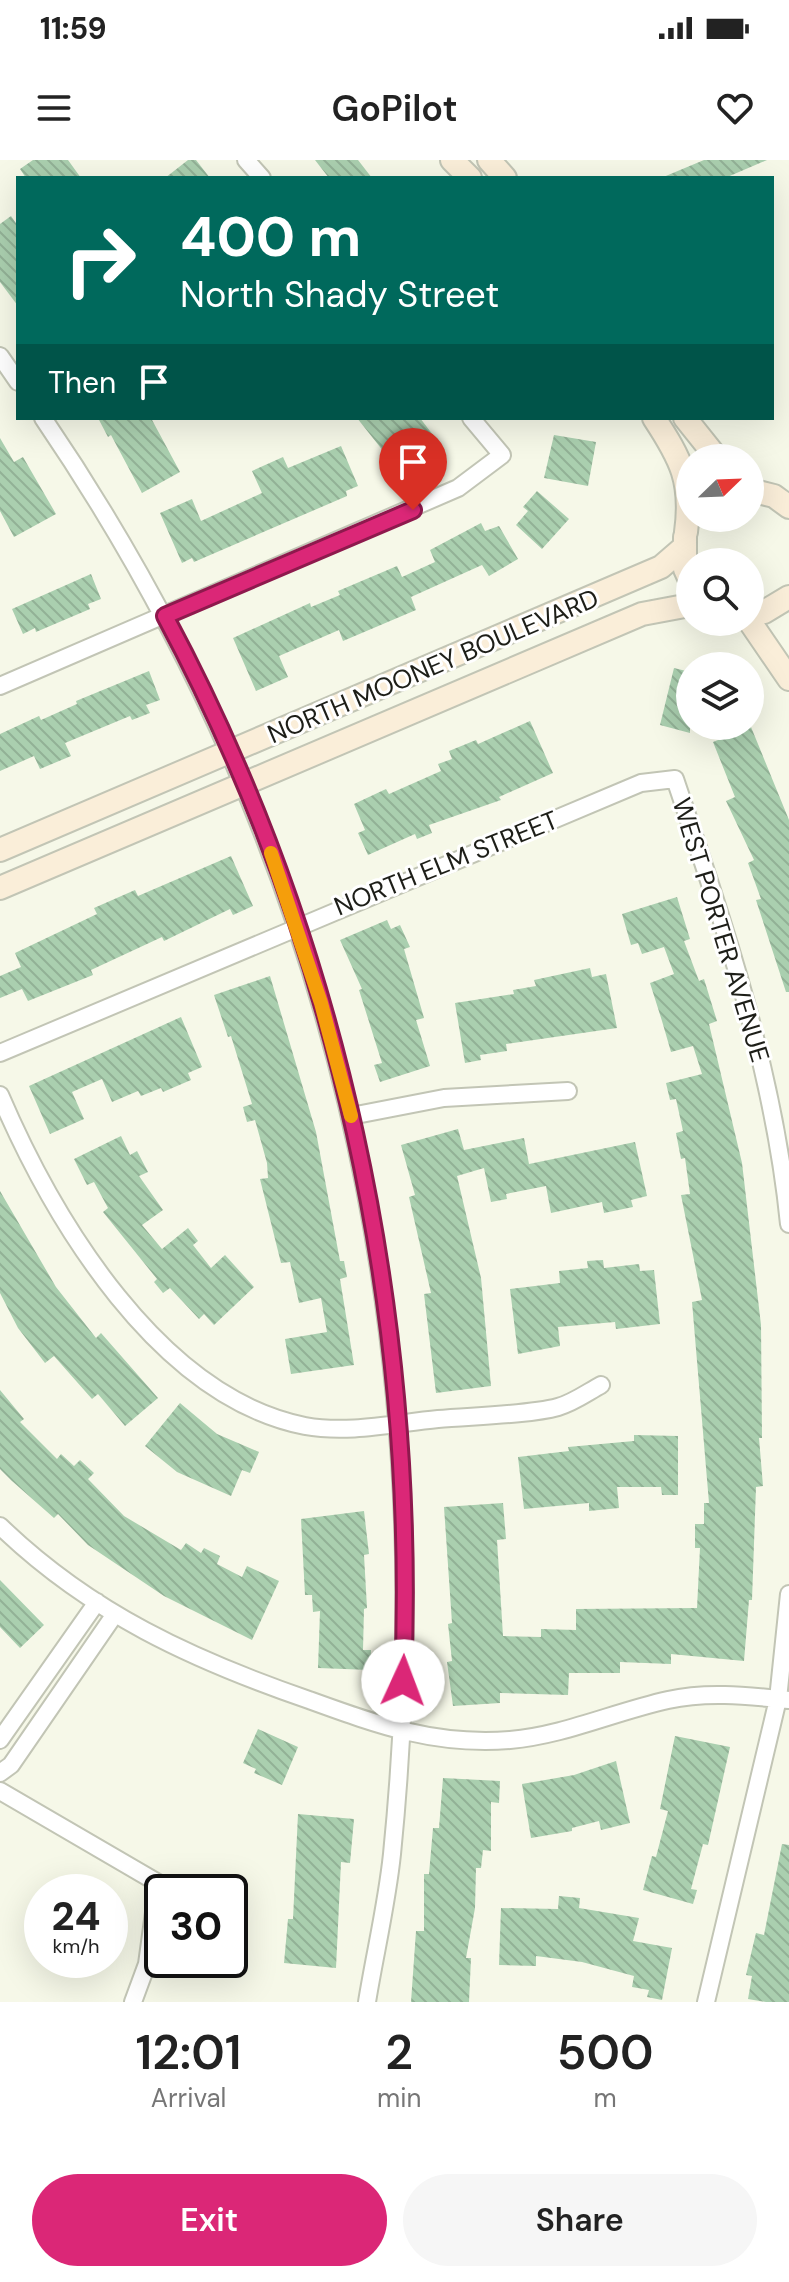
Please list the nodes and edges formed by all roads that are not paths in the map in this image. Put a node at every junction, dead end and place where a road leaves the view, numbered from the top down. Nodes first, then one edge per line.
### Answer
1 (246, 160) edge
2 (452, 160) edge
3 (489, 160) edge
4 (260, 176) edge
5 (468, 176) edge
6 (503, 176) edge
7 (0, 356) edge
8 (16, 379) edge
9 (44, 420) edge
10 (473, 420) edge
11 (655, 420) edge
12 (687, 420) edge
13 (706, 444) edge
14 (764, 494) edge
15 (788, 506) edge
16 (687, 533) edge
17 (789, 597) edge
18 (676, 608) edge
19 (764, 612) edge
20 (165, 616) junction
21 (760, 636) edge
22 (789, 679) edge
23 (0, 686) edge
24 (231, 753) junction
25 (675, 779) joint
26 (244, 782) junction
27 (0, 850) edge
28 (0, 888) edge
29 (296, 925) junction
30 (0, 1053) edge
31 (568, 1091) dead end
32 (0, 1095) edge
33 (351, 1116) junction
34 (787, 1189) edge
35 (789, 1224) edge
36 (601, 1385) dead end
37 (399, 1423) junction
38 (0, 1526) edge
39 (789, 1594) edge
40 (97, 1602) junction
41 (115, 1614) junction
42 (784, 1699) edge
43 (401, 1733) junction
44 (0, 1740) edge
45 (0, 1773) edge
46 (0, 1791) edge
47 (133, 2002) edge
48 (367, 2002) edge
49 (706, 2002) edge

1 - 4 street
2 - 5 street
3 - 6 street
7 - 8 street
9 - 20 street
10 - 20 street
11 - 16 street
12 - 13 street
14 - 15 street
16 - 24 street, NORTH MOONEY BOULEVARD
17 - 19 street
18 - 26 street, NORTH MOONEY BOULEVARD
20 - 23 street
20 - 24 street
21 - 22 street
24 - 26 street
24 - 27 street, NORTH MOONEY BOULEVARD
25 - 29 street, NORTH ELM STREET
25 - 34 street, WEST PORTER AVENUE
26 - 28 street, NORTH MOONEY BOULEVARD
26 - 29 street
29 - 30 street, NORTH ELM STREET
29 - 33 street
31 - 33 street
32 - 37 street
33 - 37 street
34 - 35 street, WEST PORTER AVENUE
36 - 37 street
37 - 43 street
38 - 40 street
39 - 42 street
40 - 41 street
40 - 44 street
41 - 43 street
41 - 45 street
42 - 43 street
42 - 49 street
43 - 48 street
46 - 47 street

